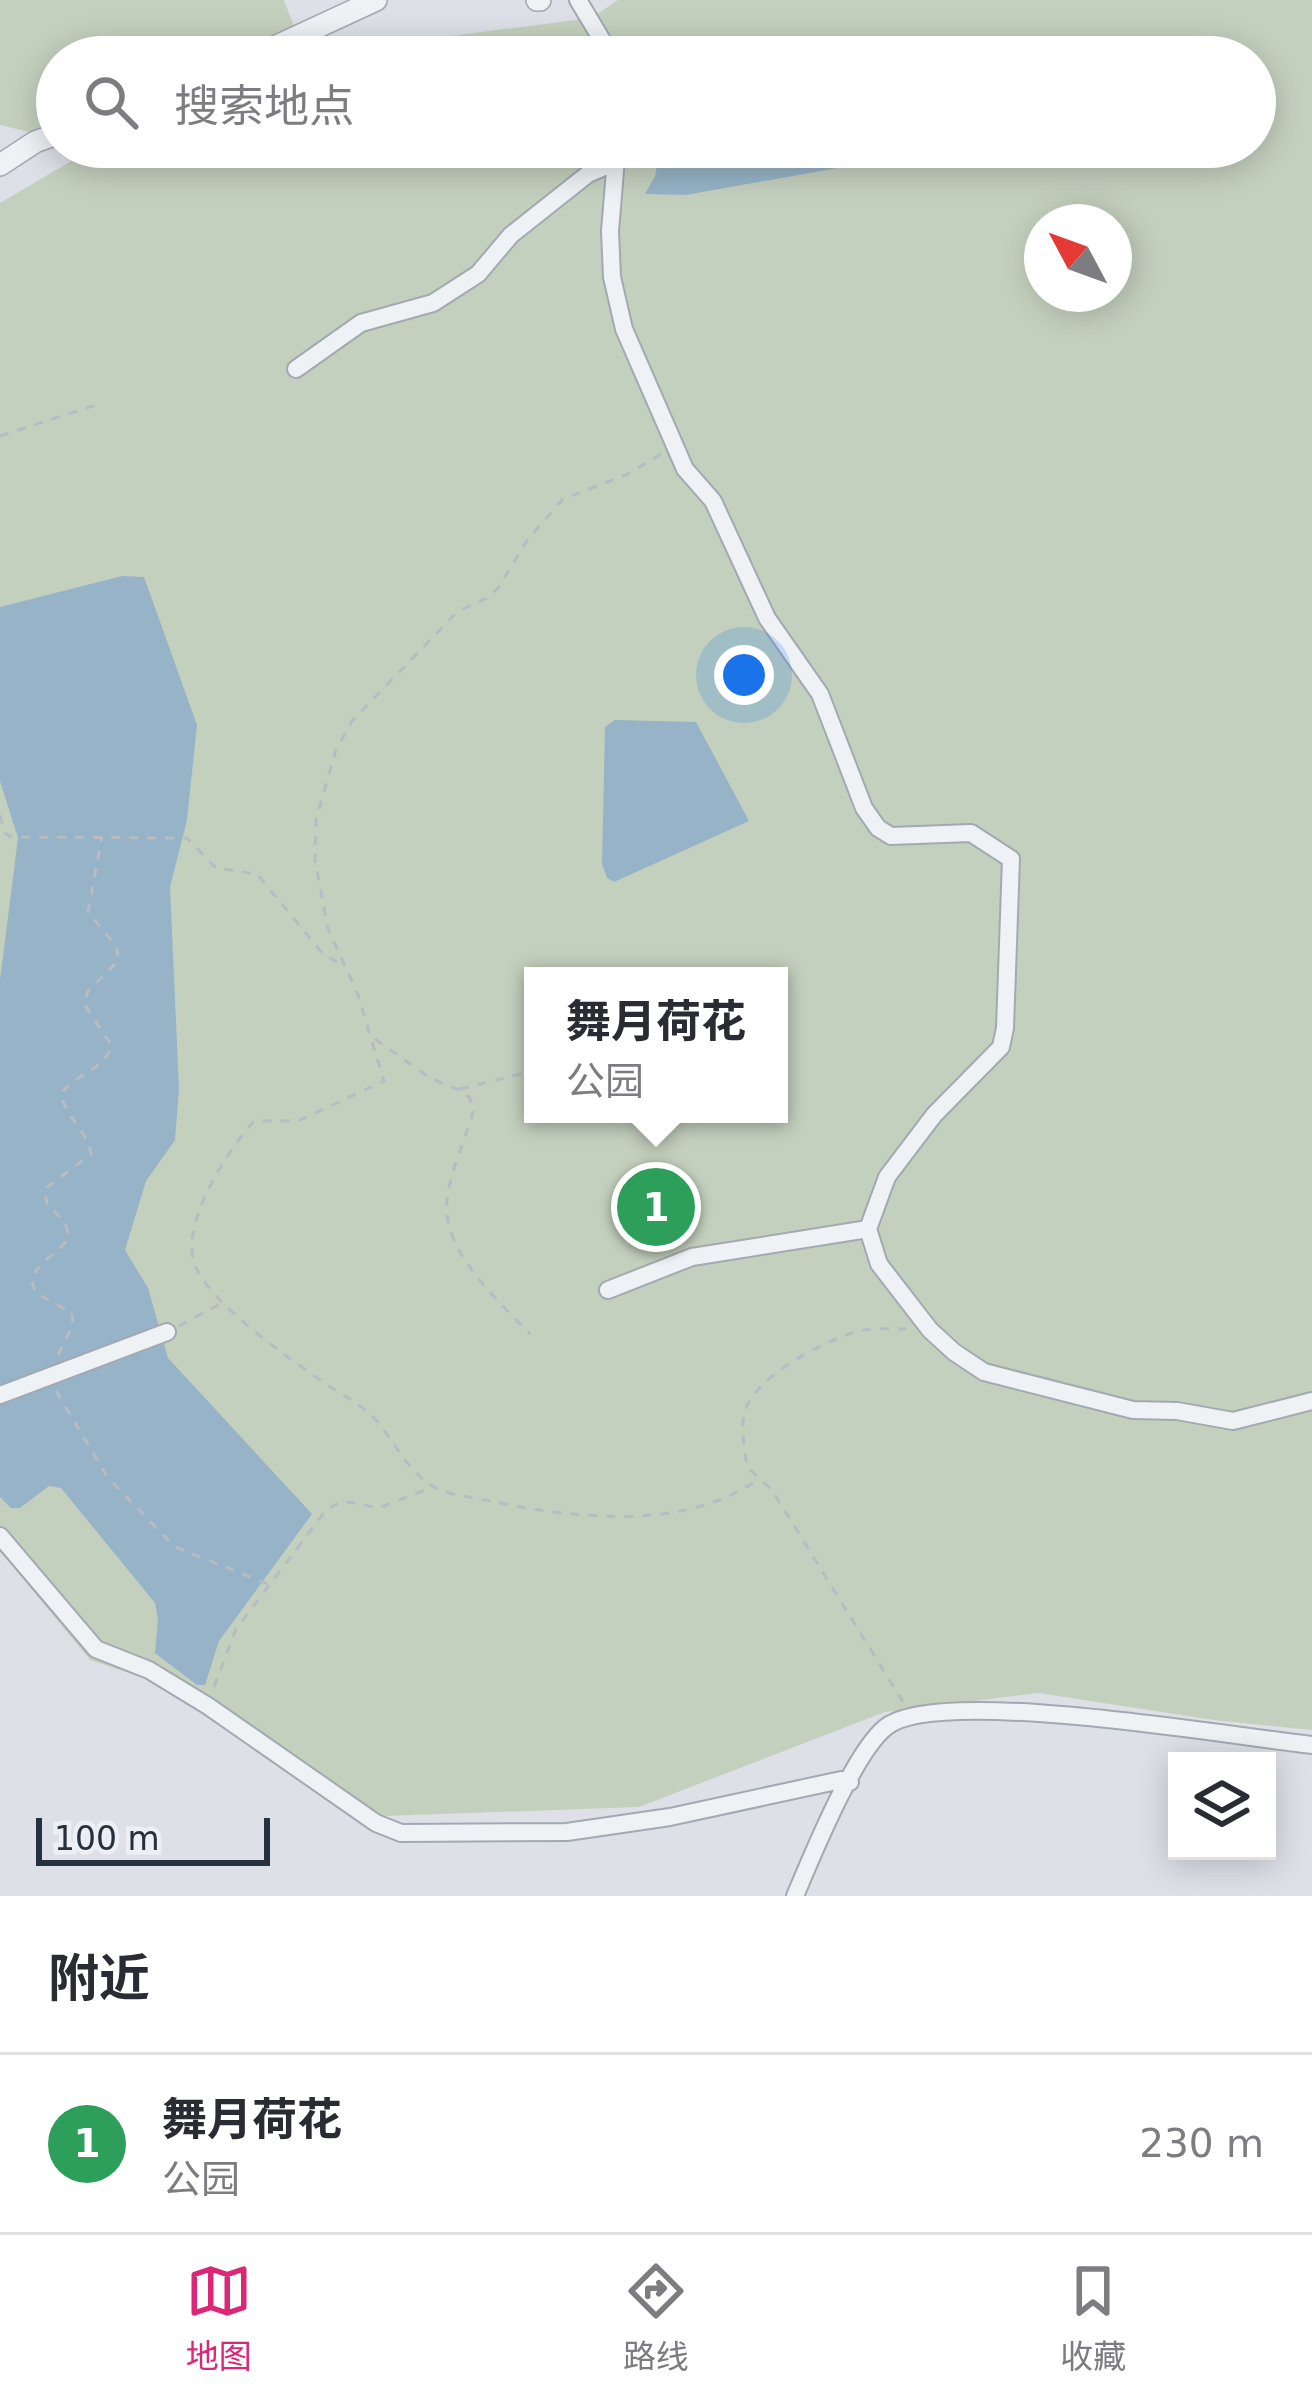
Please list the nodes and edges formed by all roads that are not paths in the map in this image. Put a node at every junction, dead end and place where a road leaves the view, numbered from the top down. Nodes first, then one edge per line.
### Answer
1 (376, 0) edge
2 (578, 0) edge
3 (298, 36) edge
4 (600, 36) edge
5 (36, 143) edge
6 (2, 158) edge
7 (597, 168) edge
8 (617, 168) edge
9 (296, 369) dead end
10 (868, 1229) junction
11 (608, 1290) dead end
12 (167, 1332) road end
13 (0, 1395) edge
14 (1312, 1401) edge
15 (0, 1536) edge
16 (1312, 1745) edge
17 (850, 1782) junction
18 (795, 1896) edge

1 - 3 street
2 - 4 street
5 - 6 street
7 - 9 street
8 - 10 street
10 - 11 street
10 - 14 street
12 - 13 street
15 - 17 street
16 - 17 street
17 - 18 street

